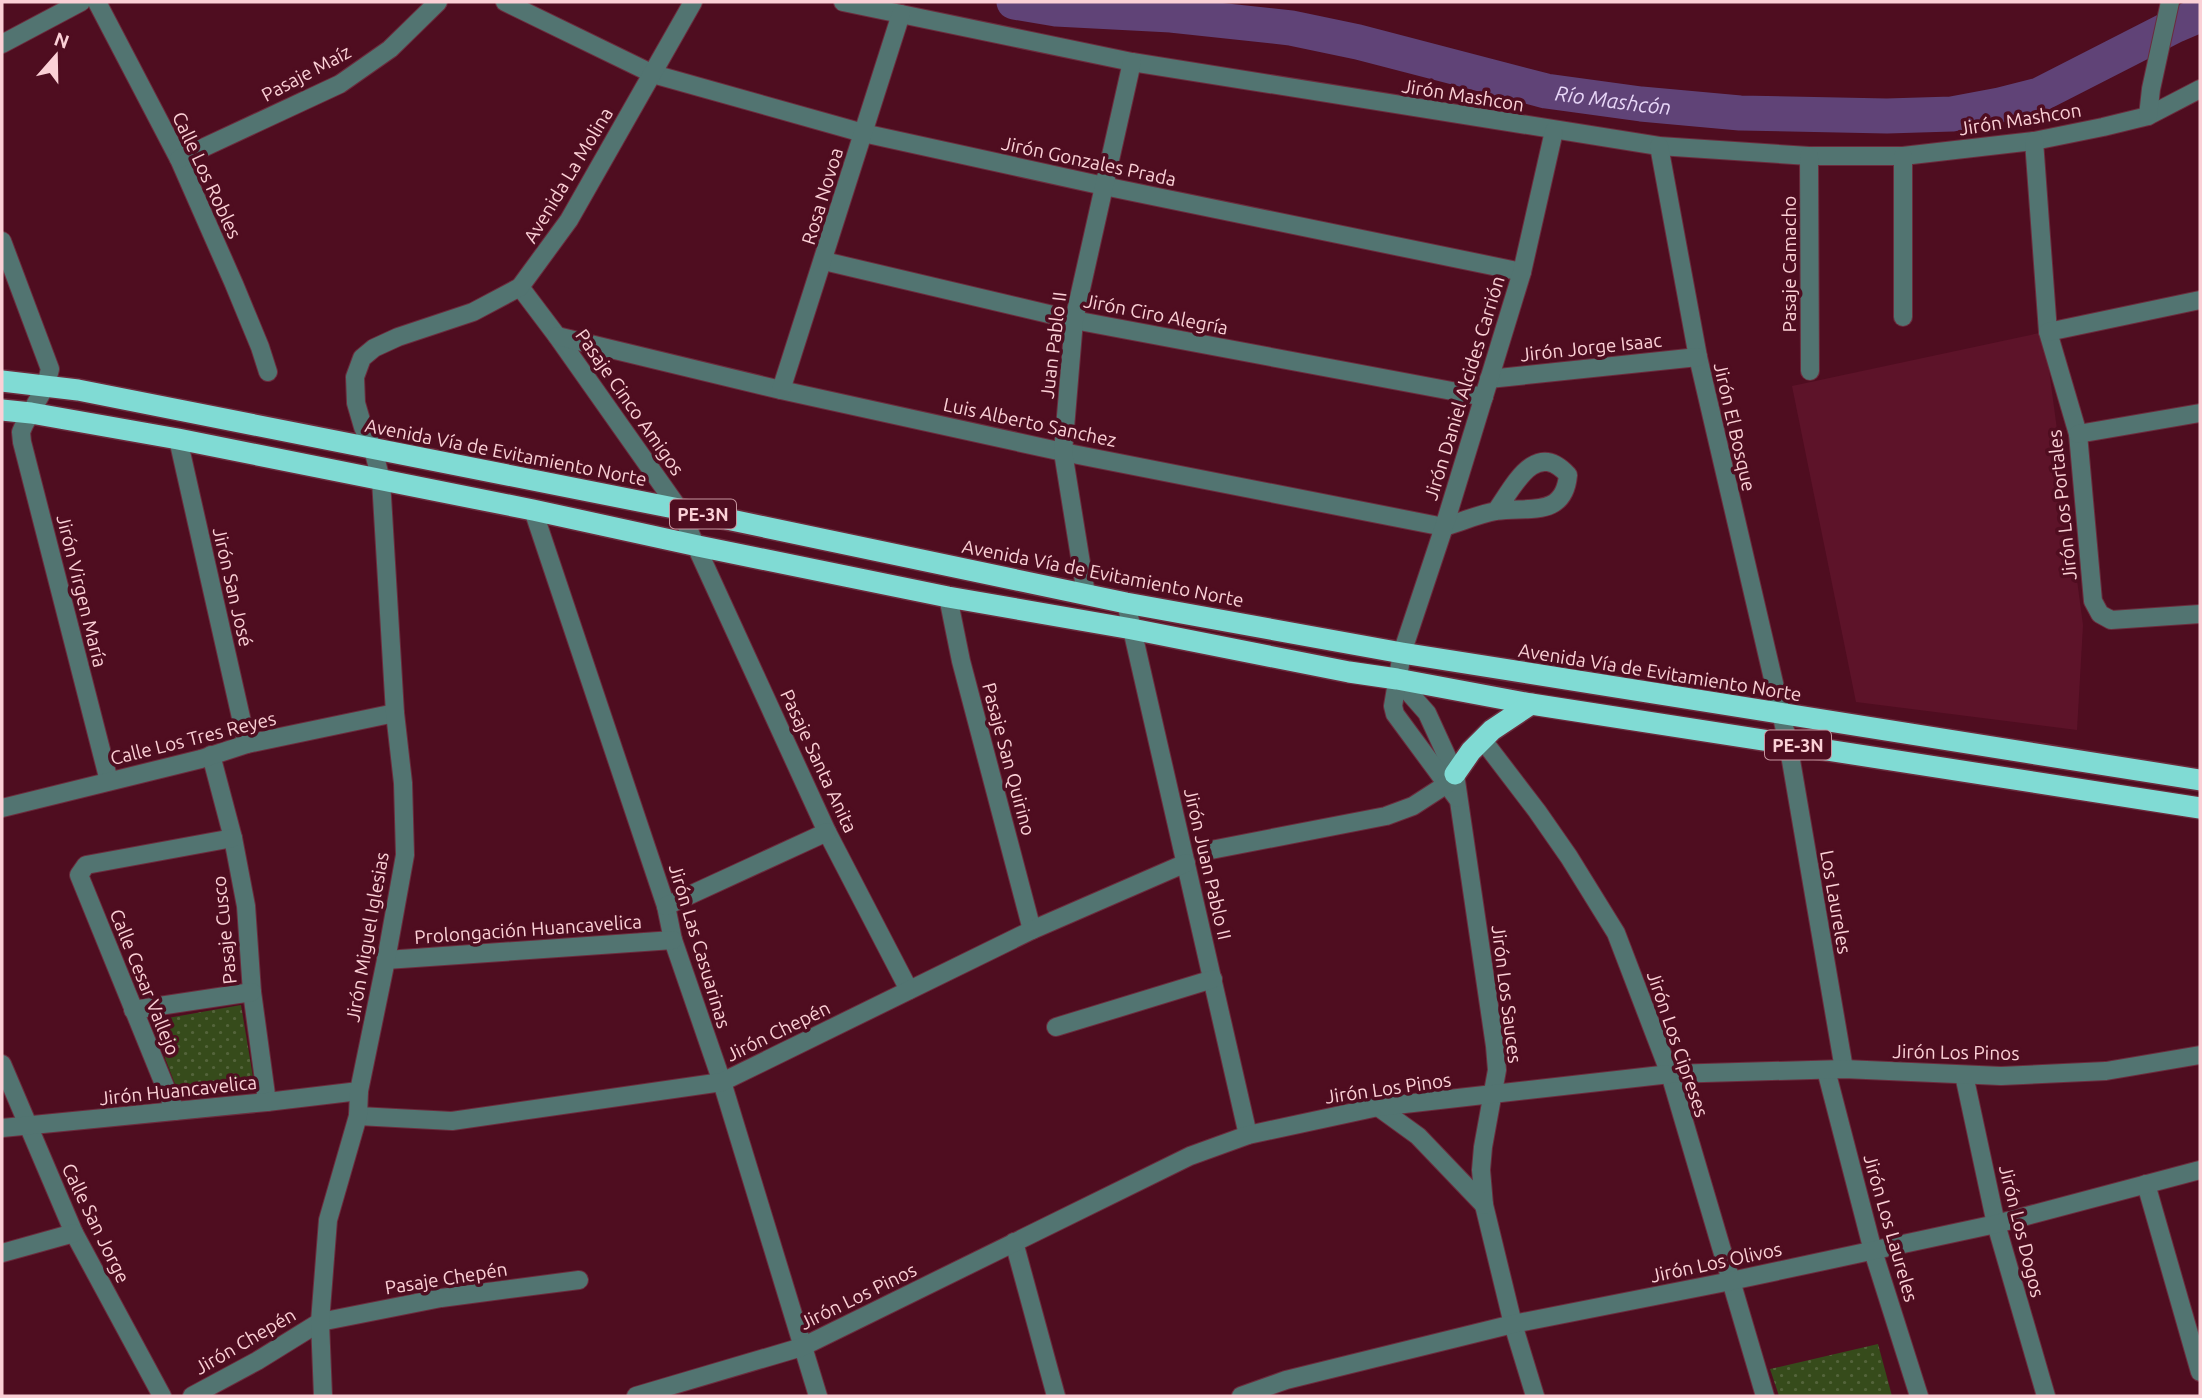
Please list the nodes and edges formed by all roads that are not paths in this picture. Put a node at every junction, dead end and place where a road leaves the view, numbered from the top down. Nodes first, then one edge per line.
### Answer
1 (81, 2) edge
2 (97, 2) edge
3 (438, 2) edge
4 (505, 2) edge
5 (693, 2) edge
6 (843, 2) edge
7 (2170, 2) edge
8 (901, 15) junction
9 (2, 44) edge
10 (1132, 62) junction
11 (653, 74) junction
12 (2200, 89) edge
13 (2148, 117) junction
14 (1554, 131) junction
15 (863, 133) junction
16 (2034, 141) junction
17 (1659, 146) junction
18 (1809, 156) junction
19 (1903, 156) junction
20 (179, 159) junction
21 (1104, 186) junction
22 (2, 241) edge
23 (824, 261) junction
24 (1522, 272) junction
25 (520, 287) junction
26 (2200, 300) edge
27 (1903, 317) dead end
28 (1074, 320) junction
29 (2048, 332) junction
30 (557, 336) junction
31 (1698, 357) junction
32 (1810, 371) dead end
33 (268, 372) dead end
34 (1489, 379) junction
35 (2, 381) edge
36 (46, 386) junction
37 (781, 390) junction
38 (1483, 397) junction
39 (2, 410) edge
40 (31, 413) junction
41 (2200, 413) edge
42 (2078, 434) junction
43 (178, 439) junction
44 (373, 449) junction
45 (1063, 452) junction
46 (380, 480) junction
47 (679, 509) junction
48 (533, 510) junction
49 (1496, 511) dead end
50 (1444, 527) junction
51 (698, 546) junction
52 (1086, 594) junction
53 (948, 597) junction
54 (1126, 603) junction
55 (2200, 614) edge
56 (1132, 629) junction
57 (1402, 653) junction
58 (1397, 678) junction
59 (1679, 698) junction
60 (1531, 704) junction
61 (395, 713) junction
62 (1780, 715) junction
63 (1676, 726) junction
64 (1482, 739) junction
65 (1788, 743) junction
66 (247, 744) junction
67 (211, 755) junction
68 (1451, 779) junction
69 (108, 780) junction
70 (2200, 780) edge
71 (2, 808) edge
72 (2200, 808) edge
73 (827, 831) junction
74 (233, 838) junction
75 (1211, 850) dead end
76 (1186, 863) junction
77 (666, 906) junction
78 (1032, 930) junction
79 (673, 940) junction
80 (386, 960) junction
81 (1213, 979) junction
82 (909, 990) junction
83 (252, 992) junction
84 (133, 1010) junction
85 (1056, 1027) dead end
86 (2200, 1055) edge
87 (2, 1064) edge
88 (1835, 1070) junction
89 (1670, 1074) junction
90 (1964, 1075) junction
91 (722, 1082) junction
92 (359, 1091) junction
93 (1493, 1096) junction
94 (267, 1102) junction
95 (1378, 1107) junction
96 (175, 1111) junction
97 (358, 1116) junction
98 (28, 1125) junction
99 (2, 1128) edge
100 (1248, 1135) junction
101 (2200, 1170) edge
102 (2146, 1184) junction
103 (1484, 1205) junction
104 (1996, 1224) junction
105 (74, 1233) junction
106 (1014, 1242) junction
107 (1873, 1251) junction
108 (2, 1253) edge
109 (579, 1279) dead end
110 (1731, 1281) junction
111 (320, 1322) junction
112 (1513, 1324) junction
113 (802, 1347) junction
114 (2200, 1372) edge
115 (1289, 1388) edge
116 (162, 1396) edge
117 (192, 1396) edge
118 (323, 1396) edge
119 (636, 1396) edge
120 (818, 1396) edge
121 (1056, 1396) edge
122 (1241, 1396) edge
123 (1535, 1396) edge
124 (1765, 1396) edge
125 (1919, 1396) edge
126 (2046, 1396) edge

1 - 9 street
2 - 20 street, Calle Los Robles
3 - 20 street, Pasaje Maíz
4 - 11 street
5 - 11 street, Avenida La Molina
6 - 8 street, Jirón Mashcon
7 - 13 street
8 - 10 street, Jirón Mashcon
8 - 15 street, Rosa Novoa
10 - 14 street, Jirón Mashcon
10 - 21 street, Juan Pablo II
11 - 15 street, Jirón Gonzales Prada
11 - 25 street, Avenida La Molina
12 - 13 street, Jirón Mashcon
13 - 16 street, Jirón Mashcon
14 - 17 street, Jirón Mashcon
14 - 24 street, Jirón Daniel Alcides Carrión
15 - 21 street, Jirón Gonzales Prada
15 - 23 street, Rosa Novoa
16 - 19 street, Jirón Mashcon
16 - 29 street, Jirón Los Portales
17 - 18 street, Jirón Mashcon
17 - 31 street, Jirón El Bosque
18 - 19 street, Jirón Mashcon
18 - 32 street, Pasaje Camacho
19 - 27 street
20 - 33 street, Calle Los Robles
21 - 24 street, Jirón Gonzales Prada
21 - 28 street, Juan Pablo II
22 - 36 street
23 - 28 street, Jirón Ciro Alegría
23 - 37 street, Rosa Novoa
24 - 34 street, Jirón Daniel Alcides Carrión
25 - 30 street, Pasaje Cinco Amigos
25 - 44 street, Avenida La Molina
26 - 29 street
28 - 38 street, Jirón Ciro Alegría
28 - 45 street, Juan Pablo II
29 - 42 street, Jirón Los Portales
30 - 37 street, Luis Alberto Sanchez
30 - 47 street, Pasaje Cinco Amigos
31 - 34 street, Jirón Jorge Isaac
31 - 62 street, Jirón El Bosque
34 - 38 street, Jirón Daniel Alcides Carrión
35 - 36 highway, Avenida Vía de Evitamiento Norte / PE-3N
36 - 40 street, Jirón Virgen María
36 - 44 highway, Avenida Vía de Evitamiento Norte / PE-3N
37 - 45 street, Luis Alberto Sanchez
38 - 50 street, Jirón Daniel Alcides Carrión
39 - 40 highway, PE-3N
40 - 43 highway, PE-3N
40 - 69 street, Jirón Virgen María
41 - 42 street
42 - 55 street, Jirón Los Portales
43 - 46 highway, PE-3N
43 - 66 street, Jirón San José
44 - 46 street, Avenida La Molina
44 - 47 highway, Avenida Vía de Evitamiento Norte / PE-3N
45 - 50 street, Luis Alberto Sanchez
45 - 52 street, Juan Pablo II
46 - 48 highway, PE-3N
46 - 61 street, Jirón Miguel Iglesias
47 - 51 street, Pasaje Cinco Amigos
47 - 52 highway, Avenida Vía de Evitamiento Norte / PE-3N
48 - 51 highway, PE-3N
48 - 77 street, Jirón Las Casuarinas
49 - 50 street, Luis Alberto Sanchez
50 - 57 street, Jirón Daniel Alcides Carrión
51 - 53 highway, PE-3N
51 - 73 street, Pasaje Santa Anita
52 - 54 highway, Avenida Vía de Evitamiento Norte / PE-3N
53 - 56 highway, PE-3N
53 - 78 street, Pasaje San Quirino
54 - 56 street, Jirón Juan Pablo II
54 - 57 highway, Avenida Vía de Evitamiento Norte / PE-3N
56 - 58 highway, PE-3N
56 - 76 street, Jirón Juan Pablo II
57 - 58 street, Jirón Daniel Alcides Carrión
57 - 59 highway, Avenida Vía de Evitamiento Norte / PE-3N
58 - 60 highway, PE-3N
58 - 68 street, Jirón Los Sauces
58 - 68 street, Jirón Los Sauces
59 - 62 highway, Avenida Vía de Evitamiento Norte / PE-3N
59 - 63 highway
60 - 63 highway, PE-3N
60 - 64 highway
61 - 66 street, Calle Los Tres Reyes
61 - 80 street, Jirón Miguel Iglesias
62 - 65 street, Jirón El Bosque
62 - 70 highway, Avenida Vía de Evitamiento Norte / PE-3N
63 - 65 highway, PE-3N
64 - 68 highway
64 - 89 street, Jirón Los Cipreses
65 - 72 highway, PE-3N
65 - 88 street, Los Laureles
66 - 67 street, Calle Los Tres Reyes
67 - 69 street, Calle Los Tres Reyes
67 - 74 street, Pasaje Cusco
68 - 75 street
68 - 93 street, Jirón Los Sauces
69 - 71 street, Calle Los Tres Reyes
73 - 77 street, Prolongación Huancavelica
73 - 82 street, Pasaje Santa Anita
74 - 83 street, Pasaje Cusco
74 - 84 street, Calle Cesar Vallejo
76 - 78 street, Jirón Chepén
76 - 81 street, Jirón Juan Pablo II
77 - 79 street, Jirón Las Casuarinas
78 - 82 street, Jirón Chepén
79 - 80 street, Prolongación Huancavelica
79 - 91 street, Jirón Las Casuarinas
80 - 92 street, Jirón Miguel Iglesias
81 - 85 street
81 - 100 street, Jirón Juan Pablo II
82 - 91 street, Jirón Chepén
83 - 84 street
83 - 94 street, Pasaje Cusco
84 - 96 street, Calle Cesar Vallejo
86 - 90 street, Jirón Los Pinos
87 - 98 street, Calle San Jorge
88 - 89 street, Jirón Los Pinos
88 - 90 street, Jirón Los Pinos
88 - 107 street, Jirón Los Laureles
89 - 93 street, Jirón Los Pinos
89 - 110 street, Jirón Los Cipreses
90 - 104 street, Jirón Los Dogos
91 - 97 street, Jirón Chepén
91 - 113 street, Jirón Las Casuarinas
92 - 94 street, Jirón Huancavelica
92 - 97 street, Jirón Miguel Iglesias
93 - 95 street, Jirón Los Pinos
93 - 103 street, Jirón Los Sauces
94 - 96 street, Jirón Huancavelica
95 - 100 street, Jirón Los Pinos
95 - 103 street
96 - 98 street, Jirón Huancavelica
97 - 111 street, Jirón Miguel Iglesias
98 - 99 street, Jirón Huancavelica
98 - 105 street, Calle San Jorge
100 - 106 street, Jirón Los Pinos
101 - 102 street, Jirón Los Olivos
102 - 104 street, Jirón Los Olivos
102 - 114 street
103 - 112 street, Jirón Los Sauces
104 - 107 street, Jirón Los Olivos
104 - 126 street, Jirón Los Dogos
105 - 108 street
105 - 116 street, Calle San Jorge
106 - 113 street, Jirón Los Pinos
106 - 121 street
107 - 110 street, Jirón Los Olivos
107 - 125 street, Jirón Los Laureles
109 - 111 street, Pasaje Chepén
110 - 112 street, Jirón Los Olivos
110 - 124 street, Jirón Los Cipreses
111 - 117 street, Jirón Chepén
111 - 118 street, Jirón Miguel Iglesias
112 - 115 street, Jirón Los Olivos
112 - 123 street, Jirón Los Sauces
113 - 119 street, Jirón Los Pinos
113 - 120 street, Jirón Las Casuarinas
115 - 122 street, Jirón Los Olivos

